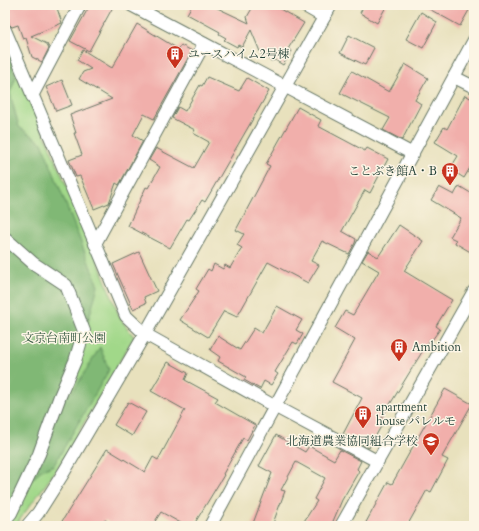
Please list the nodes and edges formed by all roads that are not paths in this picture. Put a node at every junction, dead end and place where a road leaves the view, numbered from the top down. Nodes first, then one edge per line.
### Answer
1 (80, 5) edge
2 (131, 5) edge
3 (302, 5) edge
4 (331, 5) edge
5 (324, 17) junction
6 (5, 30) edge
7 (474, 40) edge
8 (204, 44) junction
9 (454, 77) junction
10 (286, 86) junction
11 (474, 87) edge
12 (32, 96) junction
13 (413, 154) junction
14 (5, 238) edge
15 (95, 244) junction
16 (474, 291) edge
17 (144, 334) junction
18 (274, 406) junction
19 (377, 461) junction
20 (5, 520) edge
21 (28, 526) edge
22 (210, 526) edge
23 (341, 526) edge

1 - 12 street
2 - 8 street
3 - 5 street
4 - 5 street
5 - 10 street
6 - 12 street
7 - 9 street
8 - 10 street
8 - 15 street
9 - 11 street
9 - 13 street
10 - 13 street
10 - 17 street
12 - 15 street
13 - 18 street
14 - 20 street
15 - 17 street
16 - 19 street
17 - 18 street
17 - 21 street
18 - 19 street
18 - 22 street
19 - 23 street

